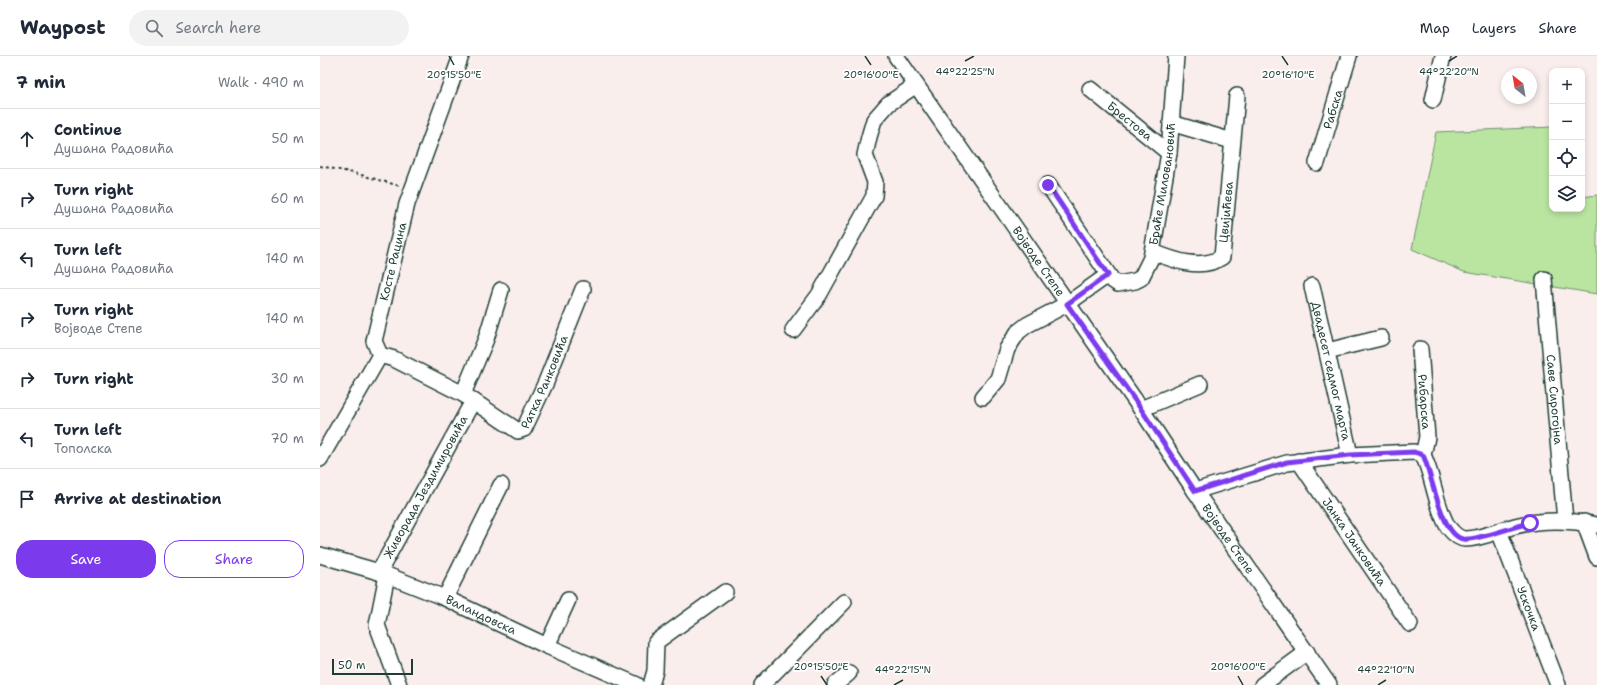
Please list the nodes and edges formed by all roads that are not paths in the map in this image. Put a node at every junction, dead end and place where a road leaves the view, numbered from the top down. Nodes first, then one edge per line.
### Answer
1 (461, 56) edge
2 (896, 56) edge
3 (1176, 56) edge
4 (1349, 56) edge
5 (1443, 56) edge
6 (916, 85) junction
7 (1090, 89) dead end
8 (1237, 96) dead end
9 (1433, 100) dead end
10 (1171, 123) junction
11 (1232, 141) junction
12 (1169, 153) junction
13 (1317, 163) dead end
14 (1048, 185) dead end
15 (1152, 252) junction
16 (1110, 277) junction
17 (1544, 279) dead end
18 (1312, 286) dead end
19 (583, 289) dead end
20 (501, 290) dead end
21 (1067, 304) junction
22 (793, 330) dead end
23 (1381, 338) dead end
24 (1420, 349) dead end
25 (1326, 351) junction
26 (380, 355) junction
27 (1200, 384) dead end
28 (983, 397) dead end
29 (468, 398) junction
30 (1141, 409) junction
31 (1350, 455) junction
32 (1423, 455) junction
33 (320, 459) edge
34 (1299, 461) junction
35 (501, 485) dead end
36 (1195, 491) junction
37 (1565, 521) junction
38 (1591, 523) edge
39 (1499, 532) junction
40 (320, 555) edge
41 (1597, 557) edge
42 (383, 574) junction
43 (725, 592) dead end
44 (445, 598) junction
45 (568, 600) dead end
46 (844, 602) dead end
47 (1410, 624) dead end
48 (547, 646) junction
49 (1307, 652) junction
50 (849, 673) dead end
51 (400, 685) edge
52 (637, 685) edge
53 (651, 685) edge
54 (762, 685) edge
55 (835, 685) edge
56 (1262, 685) edge
57 (1329, 685) edge
58 (1558, 685) edge

1 - 26 street, Косте Рацина
2 - 6 street, Војводе Степе
3 - 10 street, Браће Миловановић
4 - 13 street, Рабска
5 - 9 street
6 - 21 street, Војводе Степе
6 - 22 street
7 - 12 street, Брестова
8 - 11 street, Цвијићева
10 - 11 street
10 - 12 street, Браће Миловановић
11 - 15 street, Цвијићева
12 - 15 street, Браће Миловановић
14 - 16 street
15 - 16 street, Браће Миловановић
16 - 21 street
17 - 37 street, Саве Сирогојна
18 - 25 street, Двадесет седмог марта
19 - 29 street, Ратка Ранковића
20 - 29 street, Живорада Јездимировића
21 - 28 street
21 - 30 street, Војводе Степе
23 - 25 street
24 - 32 street, Рибарска
25 - 31 street, Двадесет седмог марта
26 - 29 street
26 - 33 street
27 - 30 street
29 - 42 street, Живорада Јездимировића
30 - 36 street, Војводе Степе
31 - 32 street
31 - 34 street
32 - 39 street
34 - 36 street
34 - 47 street, Јанка Јанковића
35 - 44 street
36 - 49 street, Војводе Степе
37 - 38 street
37 - 39 street
38 - 41 street
39 - 58 street, Ускочка
40 - 42 street, Валандовска
42 - 44 street, Валандовска
42 - 51 street, Живорада Јездимировића
43 - 53 street
44 - 48 street, Валандовска
45 - 48 street
46 - 54 street
48 - 52 street, Валандовска
49 - 56 street
49 - 57 street, Војводе Степе
50 - 55 street

